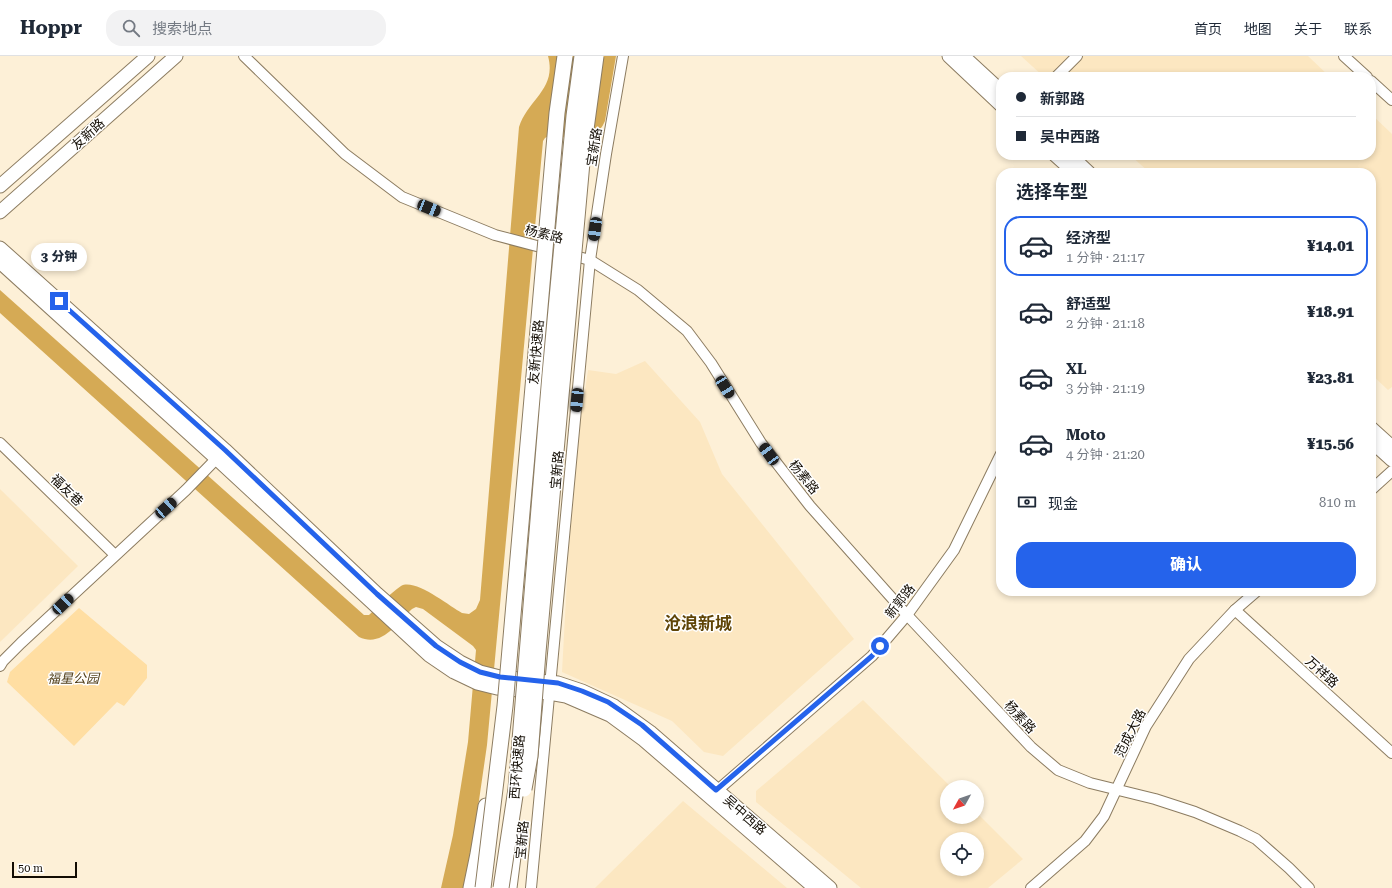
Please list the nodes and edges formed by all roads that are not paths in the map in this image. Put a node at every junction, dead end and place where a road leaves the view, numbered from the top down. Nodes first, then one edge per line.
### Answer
1 (148, 56) edge
2 (176, 56) edge
3 (244, 56) edge
4 (565, 56) edge
5 (582, 56) edge
6 (596, 56) edge
7 (623, 56) edge
8 (949, 56) edge
9 (964, 56) edge
10 (1077, 56) edge
11 (1344, 56) edge
12 (1061, 72) edge
13 (1362, 72) edge
14 (996, 86) edge
15 (1376, 86) edge
16 (996, 100) edge
17 (1392, 100) edge
18 (1061, 160) edge
19 (1075, 160) edge
20 (1069, 168) edge
21 (1084, 168) edge
22 (0, 186) edge
23 (0, 212) edge
24 (0, 248) edge
25 (590, 260) junction
26 (0, 262) edge
27 (1376, 433) edge
28 (0, 443) edge
29 (1376, 446) edge
30 (1392, 447) edge
31 (221, 454) junction
32 (1392, 460) edge
33 (996, 464) edge
34 (1392, 471) edge
35 (1376, 485) edge
36 (115, 555) junction
37 (1250, 596) edge
38 (1235, 610) junction
39 (907, 615) junction
40 (527, 645) joint
41 (510, 648) joint
42 (0, 666) edge
43 (549, 687) junction
44 (535, 698) junction
45 (505, 706) junction
46 (1392, 753) edge
47 (1117, 789) junction
48 (516, 790) junction
49 (713, 794) junction
50 (471, 888) edge
51 (483, 888) edge
52 (501, 888) edge
53 (509, 888) edge
54 (531, 888) edge
55 (815, 888) edge
56 (830, 888) edge
57 (1031, 888) edge
58 (1309, 888) edge

1 - 22 main road, 友新路
2 - 23 main road, 友新路
3 - 25 street, 杨素路
4 - 41 highway, 友新快速路, bridge
5 - 40 highway, 友新快速路, bridge
6 - 44 highway, bridge
7 - 25 street, 宝新路
8 - 16 main road
9 - 14 main road
10 - 12 street
11 - 13 street
15 - 17 street
18 - 20 main road
19 - 21 main road
24 - 31 main road, 吴中西路
25 - 39 street, 杨素路
25 - 43 street, 宝新路
26 - 31 main road, 吴中西路
27 - 30 main road
28 - 36 street, 福友巷
29 - 32 main road
31 - 36 street
31 - 43 main road, 吴中西路
33 - 39 street, 新郭路
34 - 35 street
36 - 42 street
37 - 38 street, 范成大路
38 - 46 street, 万祥路
38 - 47 street, 范成大路
39 - 47 street, 杨素路
39 - 49 street, 新郭路
40 - 48 highway, 西环快速路, bridge
41 - 45 highway, 西环快速路, bridge
43 - 49 main road, 吴中西路
43 - 54 street, 宝新路
44 - 48 highway, bridge
44 - 53 highway, bridge
45 - 50 highway, bridge
45 - 51 highway, 西环快速路, bridge
47 - 57 street, 范成大路
47 - 58 street, 杨素路
48 - 52 highway, 西环快速路, bridge
49 - 55 main road, 吴中西路
49 - 56 main road, 吴中西路

